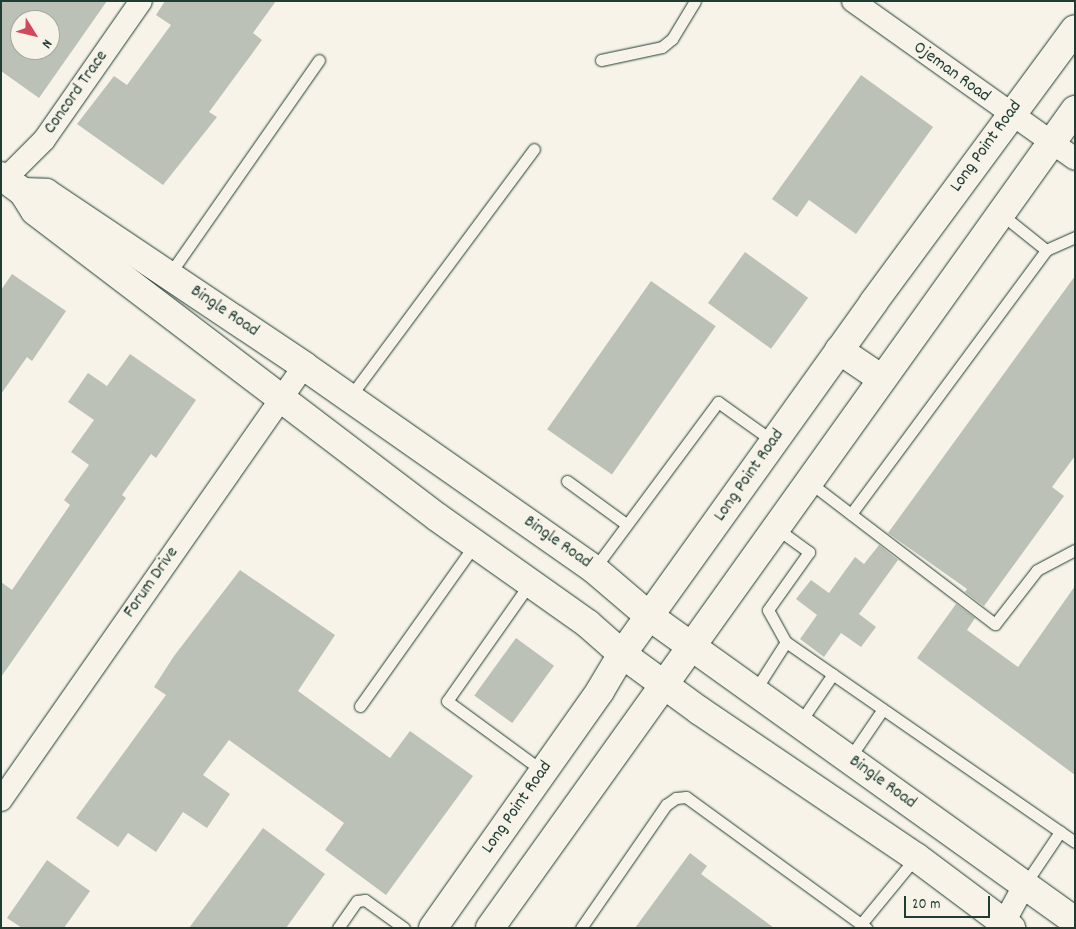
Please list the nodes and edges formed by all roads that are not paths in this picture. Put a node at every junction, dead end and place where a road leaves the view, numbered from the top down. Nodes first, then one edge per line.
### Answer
1 (141, 1) edge
2 (695, 1) edge
3 (853, 1) edge
4 (1075, 29) edge
5 (319, 60) dead end
6 (601, 60) dead end
7 (1075, 110) edge
8 (1010, 115) junction
9 (1050, 143) junction
10 (534, 149) dead end
11 (1075, 159) edge
12 (8, 182) edge
13 (1000, 213) junction
14 (1075, 237) edge
15 (1046, 250) junction
16 (168, 275) junction
17 (839, 350) junction
18 (304, 366) junction
19 (882, 379) junction
20 (281, 397) junction
21 (349, 398) junction
22 (774, 442) junction
23 (567, 481) dead end
24 (809, 482) junction
25 (850, 514) junction
26 (626, 524) junction
27 (776, 528) junction
28 (475, 544) junction
29 (1075, 550) edge
30 (594, 568) junction
31 (530, 582) junction
32 (649, 616) junction
33 (786, 642) junction
34 (691, 645) junction
35 (622, 654) junction
36 (833, 674) junction
37 (665, 685) junction
38 (754, 692) junction
39 (360, 706) dead end
40 (883, 709) junction
41 (799, 724) junction
42 (849, 759) junction
43 (544, 772) junction
44 (1, 800) edge
45 (1060, 832) junction
46 (1075, 842) edge
47 (916, 857) junction
48 (1024, 884) junction
49 (1075, 921) edge
50 (863, 926) edge
51 (1005, 926) edge
52 (338, 928) edge
53 (404, 928) edge
54 (433, 928) edge
55 (490, 928) edge
56 (581, 928) edge

1 - 12 street, Concord Trace
2 - 6 lane
3 - 8 street, Ojeman Road
4 - 8 main road, Long Point Road
5 - 16 lane
7 - 9 main road
8 - 9 street, Ojeman Road
8 - 17 main road, Long Point Road
9 - 11 street, Ojeman Road
9 - 13 main road
10 - 21 lane
12 - 16 main road, Bingle Road
12 - 20 main road, Bingle Road
13 - 15 lane
13 - 19 main road
14 - 15 lane
15 - 25 lane
16 - 18 main road, Bingle Road
17 - 19 main road
17 - 22 main road, Long Point Road
18 - 20 street, Forum Drive
18 - 21 main road, Bingle Road
19 - 24 main road
20 - 28 main road, Bingle Road
20 - 44 street, Forum Drive
21 - 30 main road, Bingle Road
22 - 26 lane
22 - 32 main road, Long Point Road
23 - 26 lane
24 - 25 lane
24 - 27 main road
25 - 29 lane
26 - 30 lane
27 - 33 lane
27 - 34 main road
28 - 31 main road, Bingle Road
28 - 39 lane
30 - 32 main road, Bingle Road
31 - 35 main road, Bingle Road
31 - 43 lane
32 - 34 main road, Bingle Road
32 - 35 main road, Long Point Road
33 - 36 lane
33 - 38 lane
34 - 37 main road
34 - 38 main road, Bingle Road
35 - 37 main road, Bingle Road
35 - 43 main road, Long Point Road
36 - 40 lane
36 - 41 lane
37 - 47 main road, Bingle Road
37 - 55 main road
38 - 41 main road, Bingle Road
40 - 42 lane
40 - 45 lane
41 - 42 main road, Bingle Road
42 - 48 main road, Bingle Road
43 - 54 main road, Long Point Road
45 - 46 lane
45 - 48 lane
47 - 50 lane
47 - 51 main road, Bingle Road
48 - 49 main road, Bingle Road
48 - 51 street
50 - 56 lane
52 - 53 lane

